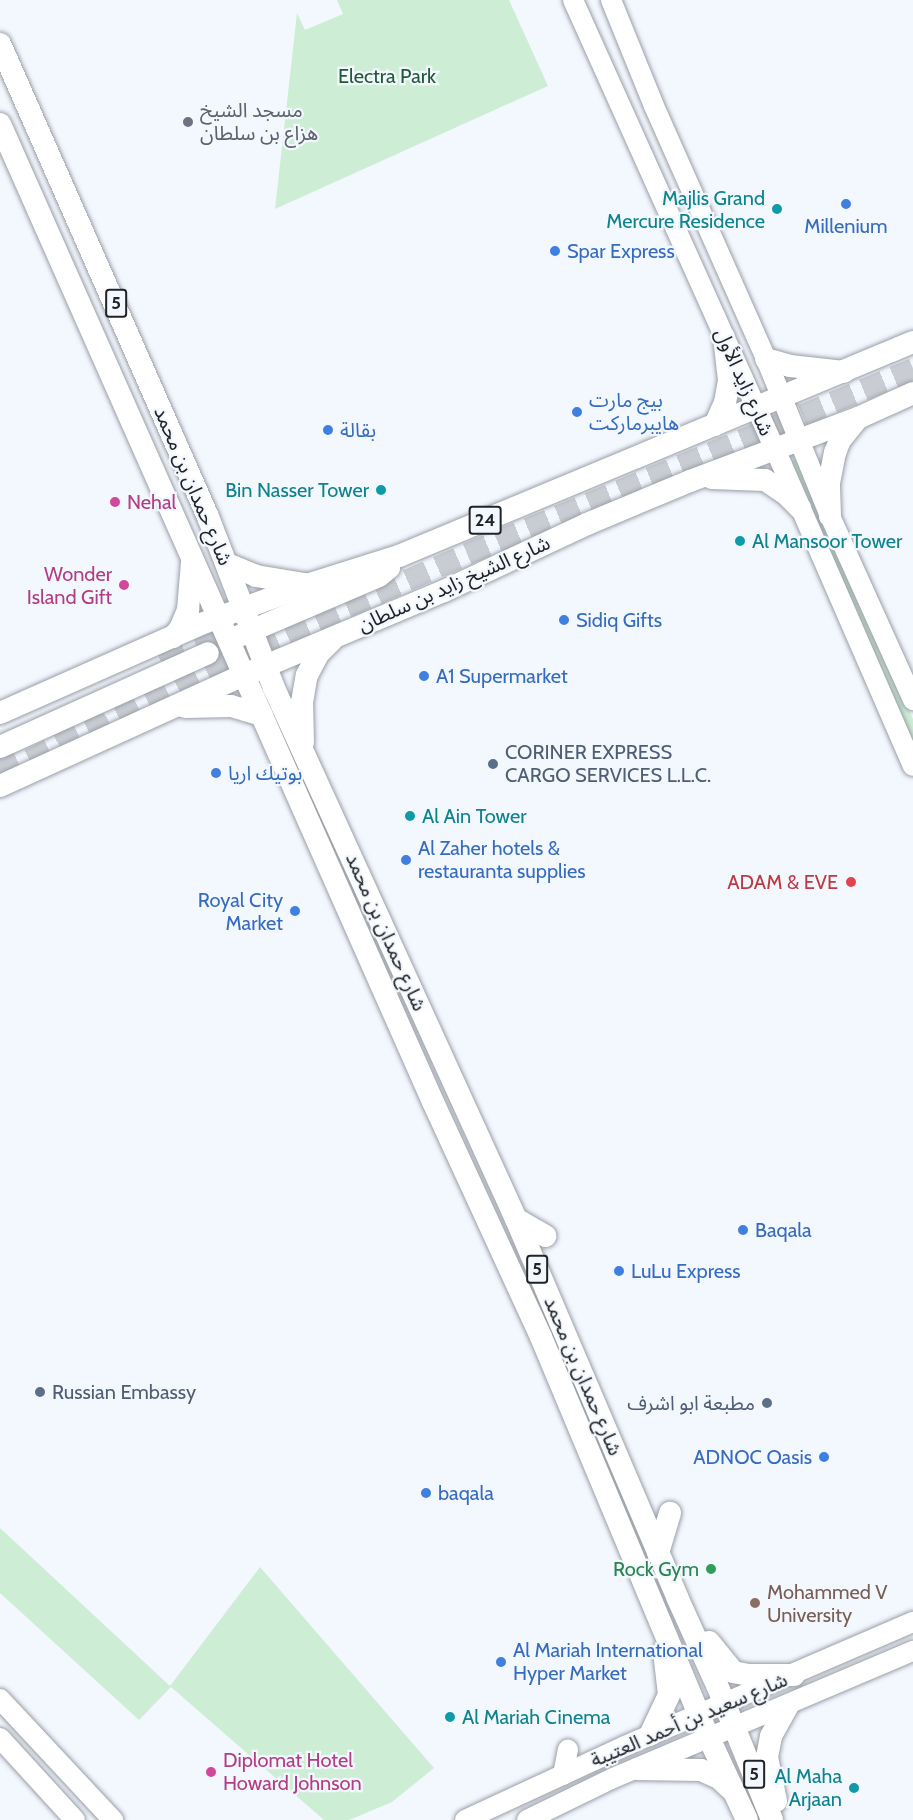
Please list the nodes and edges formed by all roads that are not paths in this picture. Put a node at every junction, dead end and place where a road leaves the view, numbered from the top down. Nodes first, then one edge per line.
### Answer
1 (573, 0) edge
2 (611, 0) edge
3 (0, 44) edge
4 (0, 124) edge
5 (724, 337) junction
6 (913, 342) edge
7 (766, 359) junction
8 (846, 372) junction
9 (913, 393) edge
10 (781, 399) junction
11 (756, 408) junction
12 (858, 418) junction
13 (715, 425) junction
14 (798, 440) junction
15 (774, 449) junction
16 (690, 480) junction
17 (800, 508) junction
18 (830, 516) junction
19 (192, 556) junction
20 (399, 556) junction
21 (228, 564) junction
22 (310, 584) junction
23 (244, 607) junction
24 (219, 617) junction
25 (252, 629) junction
26 (342, 633) junction
27 (173, 637) junction
28 (234, 651) junction
29 (208, 653) dead end
30 (266, 666) junction
31 (244, 675) junction
32 (913, 700) edge
33 (0, 713) edge
34 (158, 715) junction
35 (262, 715) junction
36 (0, 747) tunnel mouth
37 (306, 758) junction
38 (913, 766) edge
39 (0, 786) edge
40 (516, 1219) junction
41 (545, 1236) dead end
42 (670, 1514) dead end
43 (658, 1553) junction
44 (677, 1597) junction
45 (654, 1606) junction
46 (913, 1622) edge
47 (913, 1651) edge
48 (794, 1675) junction
49 (0, 1699) edge
50 (725, 1705) junction
51 (788, 1705) junction
52 (700, 1714) junction
53 (735, 1727) junction
54 (650, 1735) junction
55 (0, 1738) edge
56 (709, 1738) junction
57 (568, 1749) dead end
58 (637, 1769) junction
59 (563, 1775) junction
60 (738, 1809) edge
61 (75, 1820) edge
62 (112, 1820) edge
63 (465, 1820) edge
64 (528, 1820) edge
65 (772, 1820) edge
66 (779, 1820) edge

1 - 5 main road, شارع زايد الأول
2 - 7 main road, شارع زايد الأول
3 - 21 main road, شارع حمدان بن محمد / 5
4 - 19 main road, شارع حمدان بن محمد / 5
5 - 11 main road, شارع زايد الأول
5 - 13 main road
6 - 8 main road, 24
7 - 8 main road
7 - 10 main road, شارع زايد الأول
8 - 10 main road, 24
9 - 12 main road, شارع الشيخ زايد بن سلطان / 24
10 - 11 main road, 24
10 - 14 main road, شارع زايد الأول
11 - 13 main road, 24
11 - 15 main road, شارع زايد الأول
12 - 14 main road, شارع الشيخ زايد بن سلطان / 24
12 - 18 main road
13 - 20 main road, 24
14 - 15 main road, شارع الشيخ زايد بن سلطان / 24
14 - 18 main road, شارع زايد الأول
15 - 16 main road, شارع الشيخ زايد بن سلطان / 24
15 - 17 main road, شارع زايد الأول
16 - 17 main road
16 - 26 main road, شارع الشيخ زايد بن سلطان / 24
17 - 38 main road, شارع زايد الأول
18 - 32 main road, شارع زايد الأول
19 - 24 main road, شارع حمدان بن محمد / 5
19 - 27 main road
20 - 22 main road, 24
20 - 25 main road
21 - 22 main road
21 - 23 main road, شارع حمدان بن محمد / 5
22 - 23 main road, 24
23 - 24 main road, 24
23 - 25 main road, شارع حمدان بن محمد / 5
24 - 27 main road, 24
24 - 28 main road, شارع حمدان بن محمد / 5
25 - 28 main road
25 - 30 main road, شارع حمدان بن محمد / 5
26 - 30 main road, شارع الشيخ زايد بن سلطان / 24
26 - 37 main road
27 - 33 main road, 24
28 - 31 main road, شارع حمدان بن محمد / 5
29 - 36 main road
30 - 31 main road, شارع الشيخ زايد بن سلطان / 24
30 - 37 main road, شارع حمدان بن محمد / 5
31 - 34 main road, شارع الشيخ زايد بن سلطان / 24
31 - 35 main road, شارع حمدان بن محمد / 5
34 - 35 main road
34 - 39 main road, شارع الشيخ زايد بن سلطان / 24
35 - 45 main road, شارع حمدان بن محمد / 5
37 - 40 main road, شارع حمدان بن محمد / 5
40 - 41 main road
40 - 43 main road, شارع حمدان بن محمد / 5
42 - 43 main road
43 - 44 main road, شارع حمدان بن محمد / 5
44 - 48 main road
44 - 50 main road, شارع حمدان بن محمد / 5
45 - 52 main road, شارع حمدان بن محمد / 5
45 - 54 main road
46 - 48 main road, شارع سعيد بن أحمد العتيبة
47 - 51 main road, شارع سعيد بن أحمد العتيبة
48 - 50 main road, شارع سعيد بن أحمد العتيبة
49 - 62 main road
50 - 52 main road, شارع سعيد بن أحمد العتيبة
50 - 53 main road, شارع حمدان بن محمد / 5
51 - 53 main road, شارع سعيد بن أحمد العتيبة
51 - 66 main road
52 - 54 main road, شارع سعيد بن أحمد العتيبة
52 - 56 main road, شارع حمدان بن محمد / 5
53 - 56 main road, شارع سعيد بن أحمد العتيبة
53 - 65 main road, شارع حمدان بن محمد / 5
54 - 59 main road, شارع سعيد بن أحمد العتيبة
55 - 61 main road
56 - 58 main road, شارع سعيد بن أحمد العتيبة
56 - 60 main road, شارع حمدان بن محمد / 5
57 - 59 main road
58 - 60 main road
58 - 64 main road, شارع سعيد بن أحمد العتيبة
59 - 63 main road, شارع سعيد بن أحمد العتيبة

